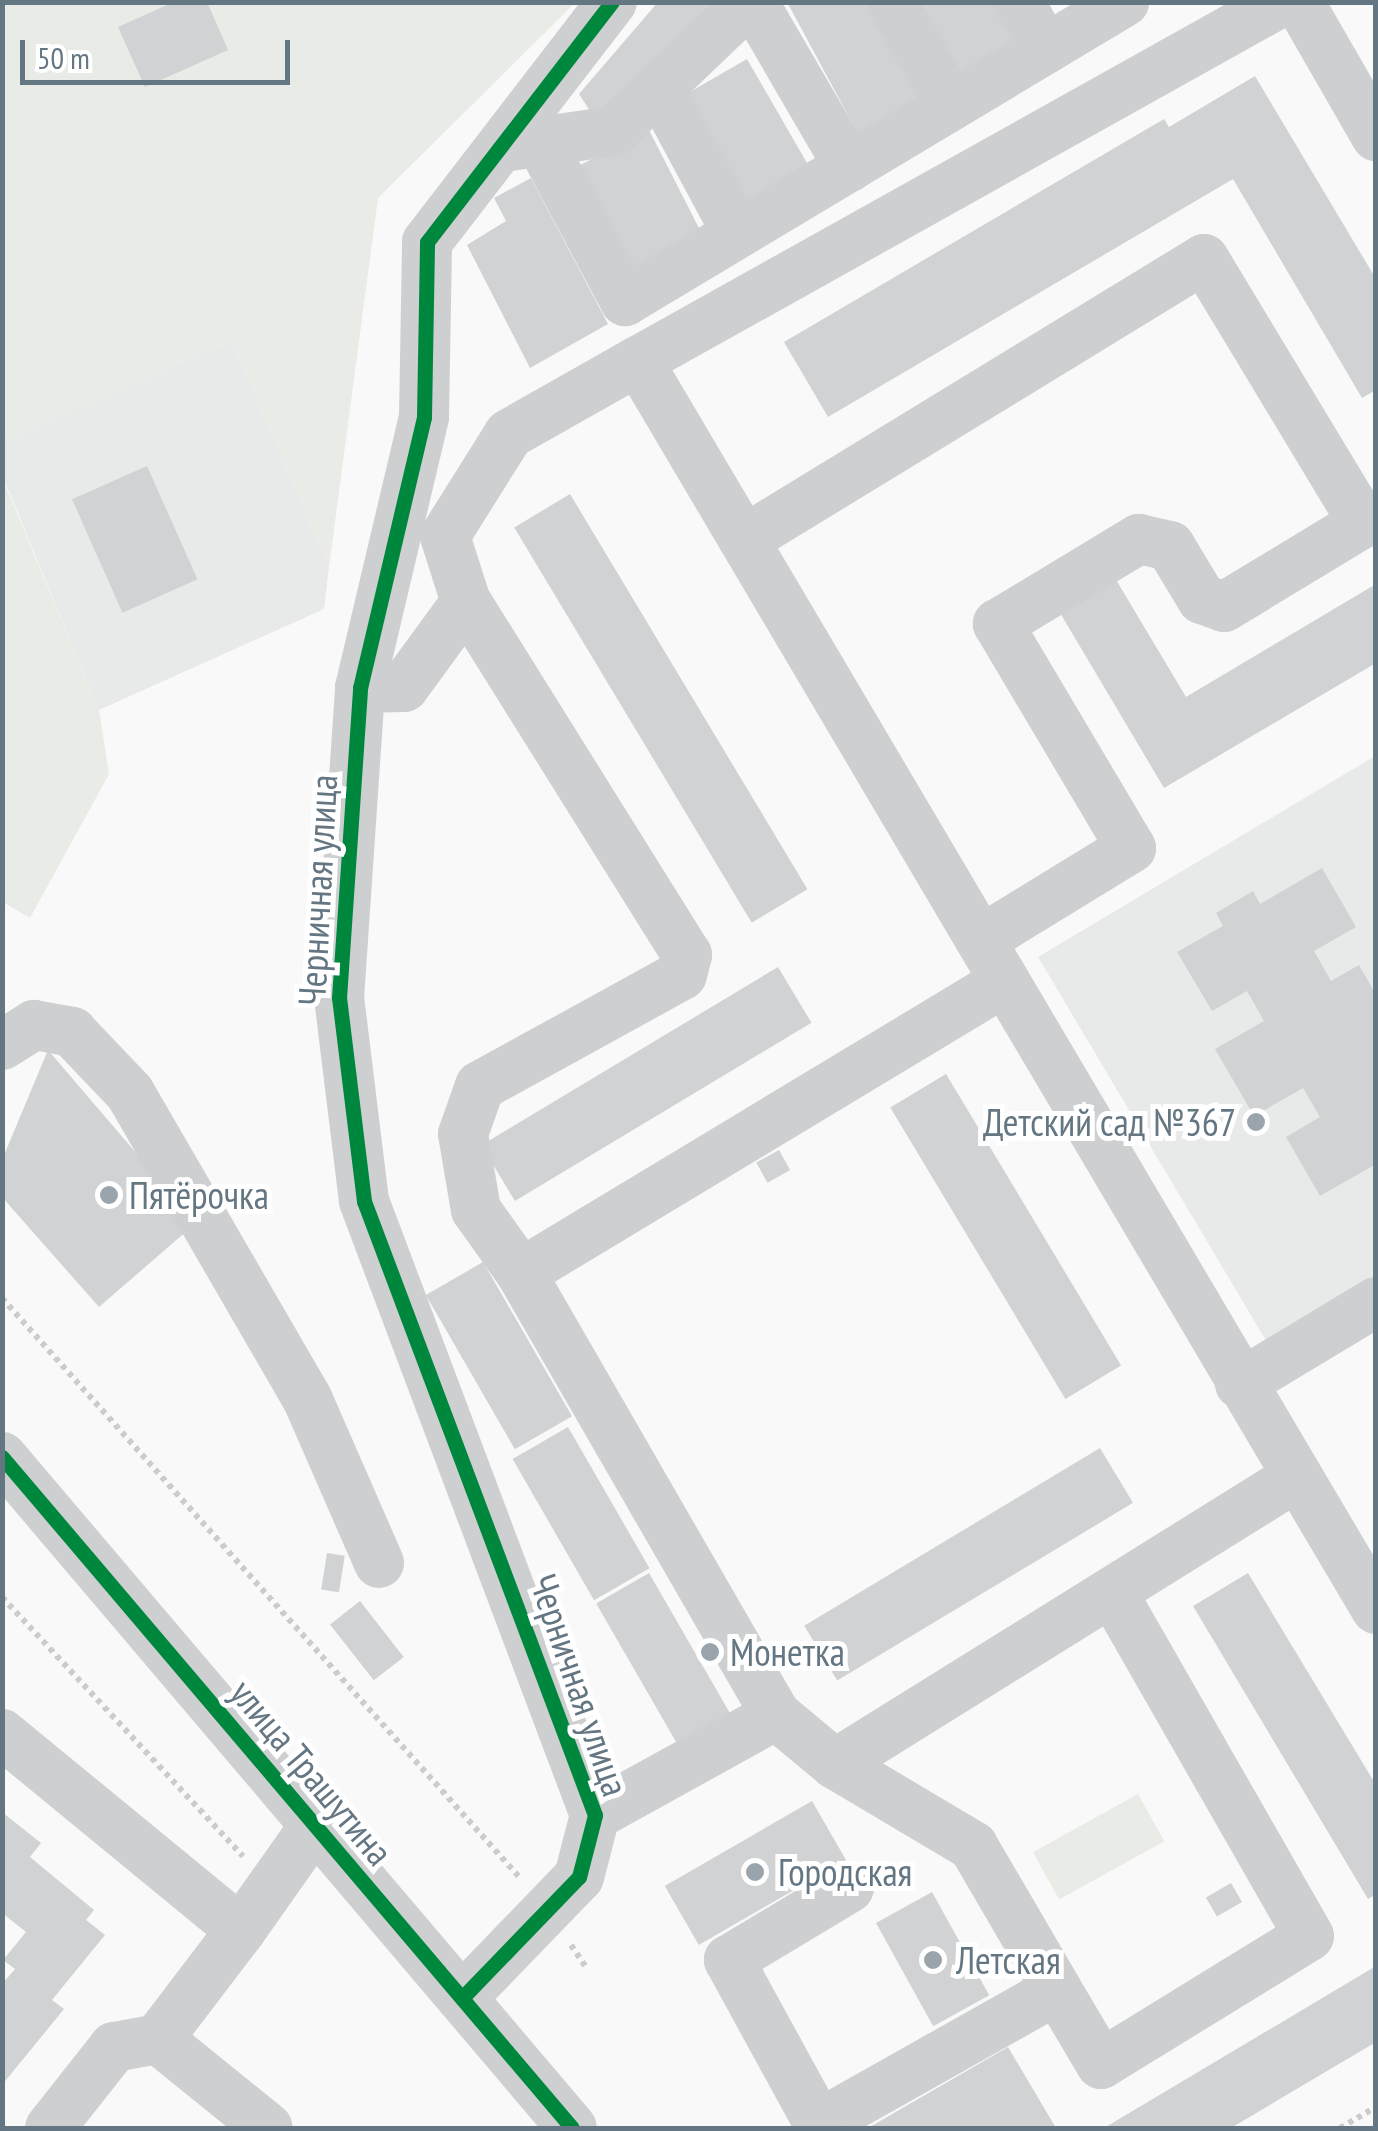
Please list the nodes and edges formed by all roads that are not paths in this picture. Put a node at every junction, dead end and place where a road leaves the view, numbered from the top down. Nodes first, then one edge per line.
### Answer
1 (612, 2) edge
2 (751, 2) edge
3 (892, 2) edge
4 (1018, 2) edge
5 (1281, 2) edge
6 (1299, 2) edge
7 (1115, 5) edge
8 (1046, 49) junction
9 (661, 92) junction
10 (952, 106) junction
11 (1376, 136) edge
12 (518, 146) junction
13 (849, 166) junction
14 (737, 234) junction
15 (638, 360) junction
16 (1369, 519) edge
17 (744, 540) junction
18 (466, 602) junction
19 (360, 688) junction
20 (993, 961) junction
21 (2, 1045) edge
22 (522, 1273) junction
23 (1376, 1302) edge
24 (1240, 1384) junction
25 (2, 1457) edge
26 (1296, 1477) junction
27 (379, 1562) dead end
28 (1112, 1592) junction
29 (1376, 1610) edge
30 (776, 1715) junction
31 (2, 1734) edge
32 (835, 1764) junction
33 (594, 1815) junction
34 (315, 1825) junction
35 (849, 1888) dead end
36 (241, 1930) junction
37 (1057, 1990) junction
38 (462, 1998) junction
39 (158, 2039) junction
40 (820, 2126) edge
41 (50, 2128) edge
42 (268, 2128) edge
43 (572, 2128) edge

1 - 12 street, Черничная улица
2 - 9 street
2 - 13 street
3 - 10 street
4 - 8 street
5 - 15 street
6 - 11 street
7 - 8 street
8 - 10 street
9 - 12 street
9 - 14 street
10 - 13 street
12 - 14 street
12 - 19 street, Черничная улица
13 - 14 street
15 - 17 street
15 - 18 street
16 - 17 street
16 - 20 street
17 - 20 street
18 - 19 street
18 - 22 street
19 - 33 street, Черничная улица
20 - 22 street
20 - 24 street
21 - 27 street
22 - 30 street
23 - 24 street
24 - 26 street
25 - 34 street, улица Трашутина
26 - 28 street
26 - 29 street
28 - 32 street
28 - 37 street
30 - 32 street
30 - 33 street
31 - 36 street
32 - 37 street
33 - 38 street, Черничная улица
34 - 36 street
34 - 38 street, улица Трашутина
35 - 40 street
36 - 39 street
37 - 40 street
38 - 43 street, улица Трашутина
39 - 41 street
39 - 42 street

